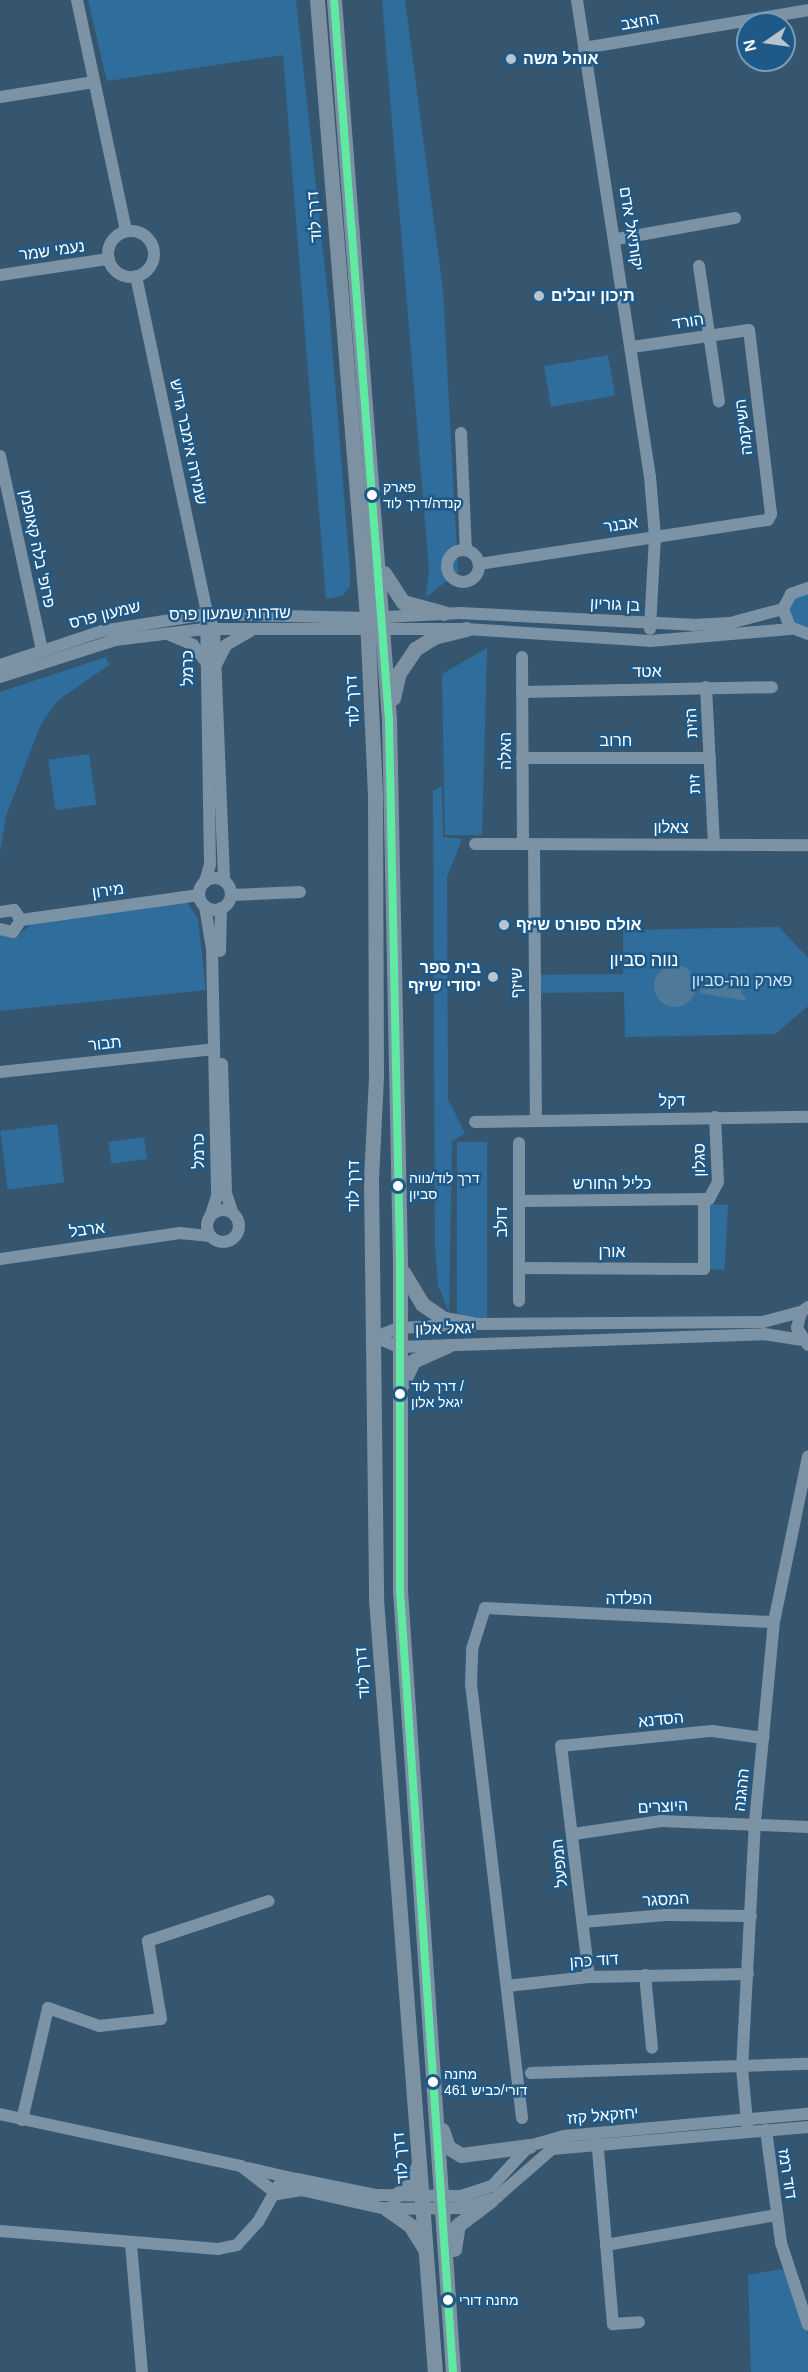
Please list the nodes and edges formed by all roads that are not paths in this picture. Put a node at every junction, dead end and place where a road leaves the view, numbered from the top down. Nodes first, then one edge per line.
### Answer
1 (76, 0) edge
2 (317, 0) edge
3 (334, 0) edge
4 (577, 0) edge
5 (808, 10) edge
6 (584, 48) junction
7 (94, 82) junction
8 (0, 97) edge
9 (735, 218) dead end
10 (126, 231) junction
11 (617, 239) junction
12 (109, 259) junction
13 (699, 266) dead end
14 (0, 275) edge
15 (136, 276) junction
16 (749, 330) joint
17 (710, 335) junction
18 (632, 347) junction
19 (719, 402) dead end
20 (461, 433) dead end
21 (0, 456) edge
22 (768, 520) joint
23 (655, 536) junction
24 (466, 550) junction
25 (378, 554) junction
26 (479, 564) junction
27 (808, 588) edge
28 (783, 609) junction
29 (444, 613) junction
30 (207, 614) junction
31 (330, 618) joint
32 (650, 623) junction
33 (367, 625) junction
34 (383, 625) junction
35 (209, 629) junction
36 (258, 629) junction
37 (466, 629) junction
38 (791, 629) junction
39 (160, 633) junction
40 (808, 634) edge
41 (650, 641) junction
42 (42, 650) junction
43 (522, 657) dead end
44 (210, 664) junction
45 (0, 665) edge
46 (0, 676) edge
47 (706, 687) junction
48 (772, 687) dead end
49 (522, 692) junction
50 (389, 718) junction
51 (522, 758) junction
52 (710, 758) junction
53 (475, 844) dead end
54 (529, 844) junction
55 (714, 844) junction
56 (808, 845) edge
57 (224, 880) junction
58 (205, 882) junction
59 (300, 892) dead end
60 (199, 895) junction
61 (231, 895) junction
62 (206, 906) junction
63 (221, 908) junction
64 (0, 912) edge
65 (21, 920) junction
66 (0, 929) edge
67 (214, 1049) junction
68 (0, 1072) edge
69 (715, 1117) junction
70 (808, 1117) edge
71 (536, 1121) junction
72 (475, 1122) dead end
73 (519, 1143) dead end
74 (704, 1199) junction
75 (519, 1201) junction
76 (232, 1212) junction
77 (210, 1216) junction
78 (180, 1233) junction
79 (210, 1236) junction
80 (0, 1259) edge
81 (400, 1263) junction
82 (519, 1268) junction
83 (704, 1269) joint
84 (519, 1301) dead end
85 (805, 1310) edge
86 (472, 1324) junction
87 (399, 1328) junction
88 (375, 1337) junction
89 (805, 1344) edge
90 (447, 1346) junction
91 (399, 1347) junction
92 (398, 1401) junction
93 (808, 1456) edge
94 (774, 1622) junction
95 (764, 1738) junction
96 (561, 1746) joint
97 (755, 1822) junction
98 (808, 1827) edge
99 (573, 1833) junction
100 (269, 1901) dead end
101 (752, 1916) junction
102 (583, 1922) junction
103 (748, 1974) junction
104 (645, 1975) junction
105 (589, 1977) junction
106 (507, 1986) junction
107 (652, 2048) dead end
108 (808, 2064) edge
109 (742, 2069) junction
110 (531, 2073) dead end
111 (438, 2106) junction
112 (0, 2114) edge
113 (808, 2114) edge
114 (522, 2118) dead end
115 (22, 2120) junction
116 (747, 2126) junction
117 (808, 2127) edge
118 (766, 2130) junction
119 (597, 2139) junction
120 (529, 2146) junction
121 (419, 2163) junction
122 (241, 2166) junction
123 (297, 2179) junction
124 (277, 2194) junction
125 (491, 2200) junction
126 (390, 2203) junction
127 (422, 2203) junction
128 (443, 2203) junction
129 (777, 2216) junction
130 (0, 2231) edge
131 (131, 2244) junction
132 (606, 2245) junction
133 (426, 2250) junction
134 (639, 2322) dead end
135 (808, 2325) edge
136 (142, 2372) edge
137 (435, 2372) edge
138 (453, 2372) edge
139 (458, 2372) edge

1 - 7 street
2 - 33 main road, דרך לוד
3 - 25 main road
4 - 6 street, יקותיאל אדם
5 - 6 street, החצב
6 - 11 street, יקותיאל אדם
7 - 8 street
7 - 10 street
9 - 11 street
10 - 12 street
10 - 15 street
11 - 18 street, יקותיאל אדם
12 - 14 street, נעמי שמר
12 - 15 street
13 - 17 street
15 - 30 street, שמירה אימבר גדיש
16 - 17 street, הורד
16 - 22 street, השיקמה
17 - 18 street, הורד
17 - 19 street
18 - 23 street, יקותיאל אדם
20 - 24 street
21 - 42 street, פרופ' בלה קאופמן
22 - 23 street, אבנר
23 - 26 street, אבנר
23 - 32 street, יקותיאל אדם
24 - 26 street
24 - 26 street
25 - 29 main road
25 - 34 main road
27 - 28 street
28 - 32 street, בן גוריון
28 - 38 street
29 - 32 street, בן גוריון
29 - 34 street, שדרות שמעון פרס
30 - 31 street, שמעון פרס
30 - 35 street, כרמל
30 - 42 street, שמעון פרס
31 - 33 street, שדרות שמעון פרס
32 - 41 street, יקותיאל אדם
33 - 34 street, שדרות שמעון פרס
33 - 36 street, שדרות שמעון פרס
33 - 88 main road, דרך לוד
34 - 37 street, שדרות שמעון פרס
34 - 50 main road
35 - 36 street, שדרות שמעון פרס
35 - 39 street, שדרות שמעון פרס
35 - 44 street, כרמל
36 - 44 street
37 - 41 street, שדרות שמעון פרס
37 - 50 main road
38 - 40 street
38 - 41 street, שדרות שמעון פרס
39 - 44 street
39 - 46 street, שדרות שמעון פרס
42 - 45 street, שמעון פרס
43 - 49 street, האלה
44 - 57 street, כרמל
44 - 58 street, כרמל
47 - 48 street, אטד
47 - 49 street, אטד
47 - 52 street, הזית
49 - 51 street, האלה
50 - 81 main road
51 - 52 street, חרוב
51 - 54 street, האלה
52 - 55 street, זית
53 - 54 street, צאלון
54 - 55 street, צאלון
54 - 71 street, שיזף
55 - 56 street, צאלון
57 - 58 street
57 - 61 street
58 - 60 street
59 - 61 street
60 - 62 street
60 - 65 street, מירון
61 - 63 street
62 - 63 street
62 - 67 street, כרמל
63 - 76 street, כרמל
64 - 65 street
65 - 66 street
67 - 68 street, תבור
67 - 77 street, כרמל
69 - 70 street, דקל
69 - 71 street, דקל
69 - 74 street, סגלון
71 - 72 street, דקל
73 - 75 street, דולב
74 - 75 street, כליל החורש
74 - 83 street, סגלון
75 - 82 street, דולב
76 - 77 street
76 - 79 street
77 - 78 street, ארבל
77 - 79 street
78 - 79 street, ארבל
78 - 80 street, ארבל
81 - 86 main road
81 - 87 main road
82 - 83 street, אורן
82 - 84 street, דולב
85 - 86 street, יגאל אלון
85 - 89 street
86 - 87 street, יגאל אלון
87 - 88 street, יגאל אלון
87 - 91 main road
88 - 91 street, יגאל אלון
88 - 121 main road, דרך לוד
89 - 90 street, יגאל אלון
90 - 91 street, יגאל אלון
90 - 92 main road
91 - 92 main road
92 - 111 main road
93 - 94 street, ההגנה
94 - 95 street, ההגנה
94 - 106 street, הפלדה
95 - 96 street, הסדנא
95 - 97 street, ההגנה
96 - 99 street, המפעל
97 - 98 street, היוצרים
97 - 99 street, היוצרים
97 - 101 street, ההגנה
99 - 102 street, המפעל
100 - 115 street
101 - 102 street, המסגר
101 - 103 street, ההגנה
102 - 105 street, המפעל
103 - 104 street, דוד כהן
103 - 109 street, ההגנה
104 - 105 street, דוד כהן
104 - 107 street
105 - 106 street, דוד כהן
106 - 114 street
108 - 109 street
109 - 110 street
109 - 116 street, ההגנה
111 - 120 main road
111 - 128 main road
112 - 115 street
113 - 116 street, יחזקאל קזז
115 - 122 street
116 - 118 street, יחזקאל קזז
116 - 119 street, יחזקאל קזז
117 - 118 street, יחזקאל קזז
118 - 129 street, דוד רמז
119 - 120 street, יחזקאל קזז
119 - 125 street, יחזקאל קזז
119 - 132 street
120 - 128 street, יחזקאל קזז
121 - 126 main road
121 - 127 main road, דרך לוד
122 - 123 street
122 - 124 street
123 - 124 street
123 - 126 street
124 - 126 street
124 - 131 street
125 - 128 street, יחזקאל קזז
125 - 139 main road
126 - 127 street, יחזקאל קזז
126 - 133 main road
127 - 128 street, יחזקאל קזז
127 - 133 main road, דרך לוד
128 - 138 main road
129 - 132 street
129 - 135 street, דוד רמז
130 - 131 street
131 - 136 street
132 - 134 street
133 - 137 main road, דרך לוד

